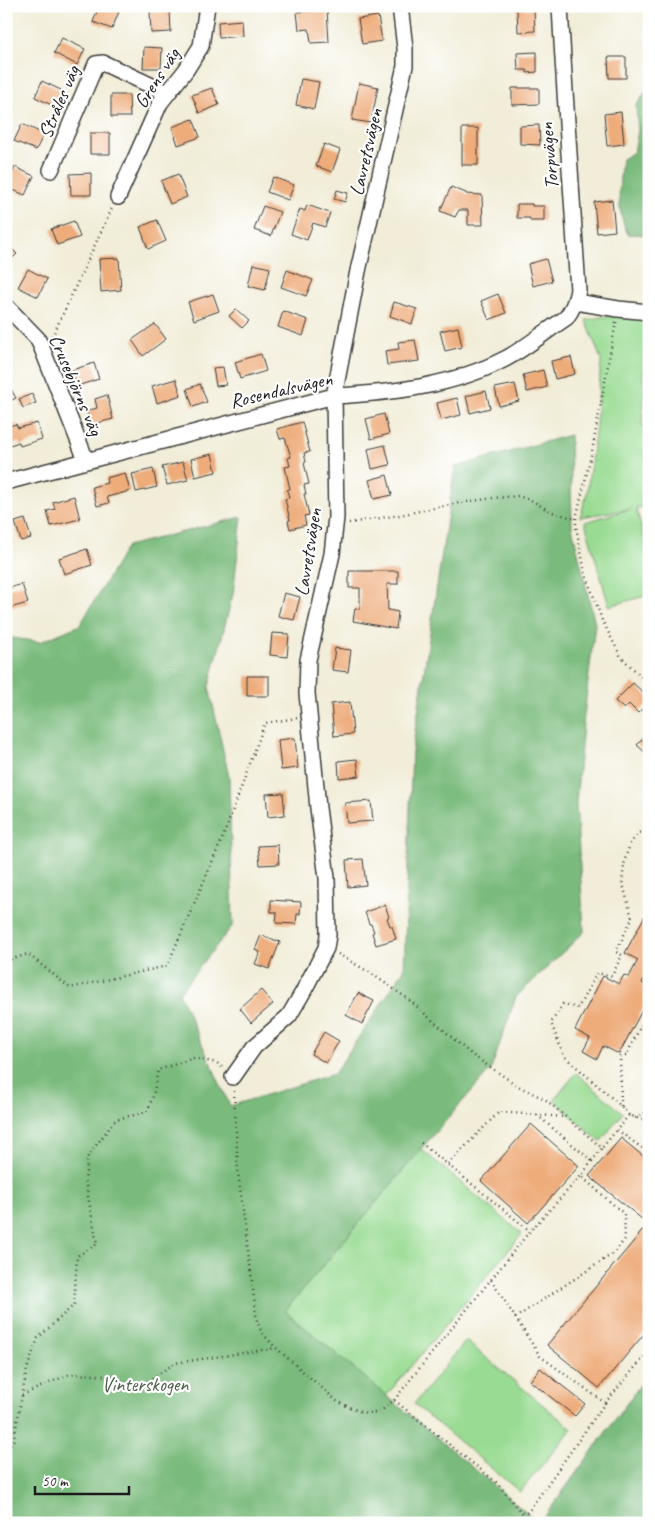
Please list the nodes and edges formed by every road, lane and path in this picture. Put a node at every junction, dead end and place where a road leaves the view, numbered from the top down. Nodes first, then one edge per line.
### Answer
1 (207, 6) edge
2 (400, 6) edge
3 (560, 6) edge
4 (167, 94) junction
5 (51, 170) dead end
6 (118, 197) joint
7 (576, 302) junction
8 (6, 306) edge
9 (618, 310) junction
10 (649, 312) edge
11 (42, 346) junction
12 (334, 396) junction
13 (86, 460) junction
14 (6, 482) edge
15 (576, 519) junction
16 (335, 525) junction
17 (649, 684) edge
18 (309, 715) junction
19 (649, 830) edge
20 (326, 948) junction
21 (6, 961) edge
22 (649, 1009) edge
23 (233, 1077) junction
24 (621, 1106) junction
25 (649, 1110) edge
26 (536, 1114) junction
27 (629, 1115) junction
28 (566, 1117) junction
29 (635, 1118) junction
30 (649, 1122) edge
31 (617, 1130) junction
32 (421, 1143) dead end
33 (602, 1148) junction
34 (649, 1153) edge
35 (592, 1161) junction
36 (448, 1164) junction
37 (581, 1176) junction
38 (530, 1231) junction
39 (491, 1280) junction
40 (516, 1318) junction
41 (276, 1348) junction
42 (649, 1351) edge
43 (22, 1395) junction
44 (394, 1400) junction
45 (605, 1403) junction
46 (6, 1446) edge
47 (524, 1514) junction
48 (523, 1523) edge

1 - 4 street, Grens väg
2 - 12 street, Lavretsvägen
3 - 7 street, Torpvägen
4 - 5 street, Stråles väg
4 - 6 street, Grens väg
6 - 11 path
7 - 9 street
7 - 12 street, Rosendalsvägen
8 - 11 street, Crusebjörns väg
9 - 10 street
9 - 15 path
11 - 13 street, Crusebjörns väg
12 - 13 street, Rosendalsvägen
12 - 16 street, Lavretsvägen
13 - 14 street, Rosendalsvägen
15 - 16 path
15 - 17 path
16 - 18 street, Lavretsvägen
18 - 20 street, Lavretsvägen
18 - 21 path
19 - 24 path
20 - 23 street, Lavretsvägen
20 - 28 path
22 - 24 path
23 - 41 path
23 - 43 path
24 - 27 path
25 - 29 path
26 - 28 path
26 - 35 path
26 - 36 path
27 - 29 path
27 - 31 path
28 - 33 path
29 - 30 path
31 - 33 path
31 - 34 path
32 - 36 path
33 - 35 path
35 - 37 path
36 - 38 path
37 - 38 path
37 - 40 path
38 - 39 path
39 - 40 path
39 - 44 path
40 - 45 path
41 - 43 path
41 - 44 path
42 - 45 path
43 - 46 path
44 - 47 path
45 - 47 path
47 - 48 path

